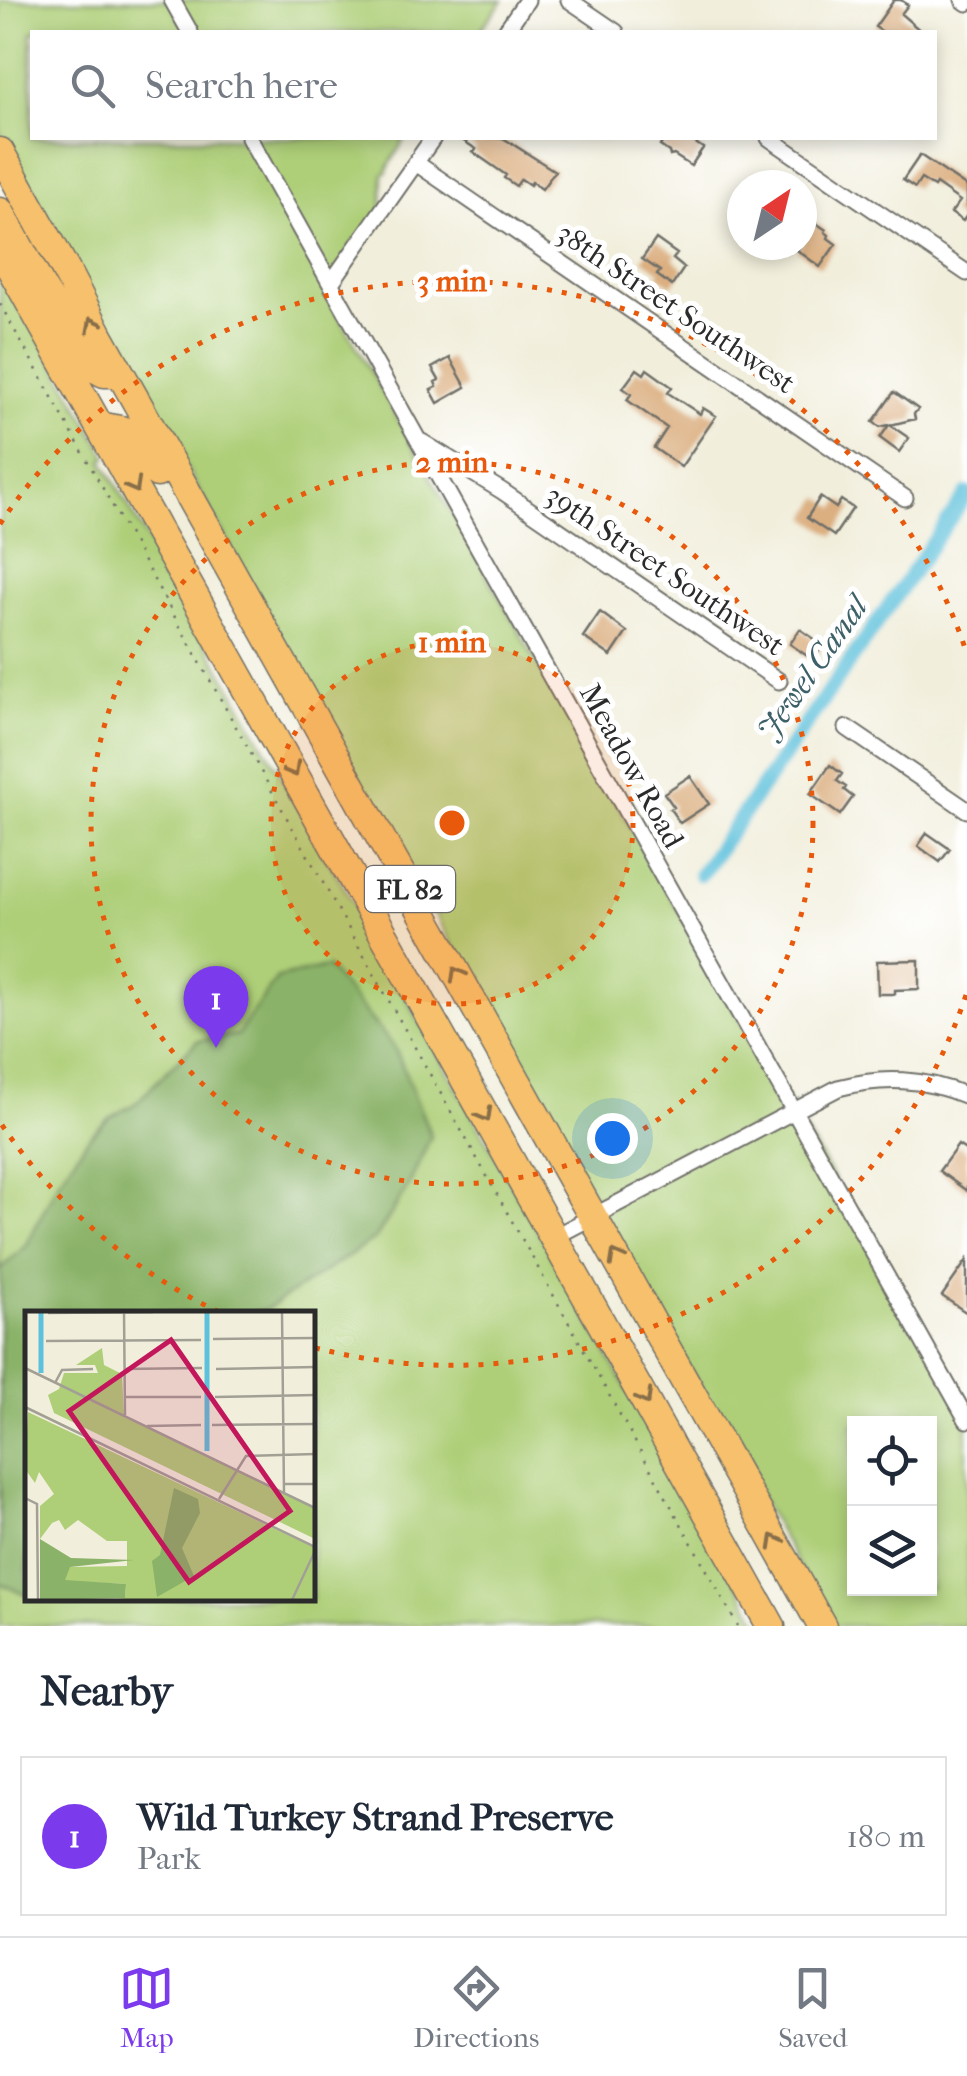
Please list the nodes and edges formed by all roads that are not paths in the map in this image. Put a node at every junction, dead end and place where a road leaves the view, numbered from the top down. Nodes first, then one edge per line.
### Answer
1 (172, 0) edge
2 (527, 0) edge
3 (569, 0) edge
4 (189, 30) edge
5 (505, 30) edge
6 (613, 30) edge
7 (250, 140) edge
8 (432, 140) edge
9 (772, 140) edge
10 (0, 152) edge
11 (416, 163) junction
12 (0, 212) edge
13 (0, 249) edge
14 (967, 273) edge
15 (331, 283) junction
16 (120, 373) junction
17 (99, 426) junction
18 (419, 440) junction
19 (905, 498) dead end
20 (286, 668) junction
21 (779, 681) dead end
22 (848, 728) dead end
23 (967, 810) edge
24 (967, 1096) edge
25 (792, 1110) junction
26 (594, 1216) junction
27 (554, 1238) junction
28 (967, 1420) edge
29 (771, 1626) edge
30 (822, 1626) edge

1 - 4 street
2 - 5 street
3 - 6 street
7 - 15 street, Meadow Road
8 - 11 street
9 - 14 street
16 -> 10 highway, FL 82
11 - 15 street
11 - 19 street, 38th Street Southwest
12 - 16 highway
13 - 17 highway, FL 82
15 - 18 street, Meadow Road
16 - 20 highway, FL 82
17 - 20 highway
17 -> 27 highway, FL 82
18 - 21 street, 39th Street Southwest
18 - 25 street, Meadow Road
26 -> 20 highway, FL 82
22 - 23 street
24 - 25 street
25 - 26 street
25 - 28 street, Meadow Road
26 - 27 street
30 -> 26 highway, FL 82
27 -> 29 highway, FL 82

